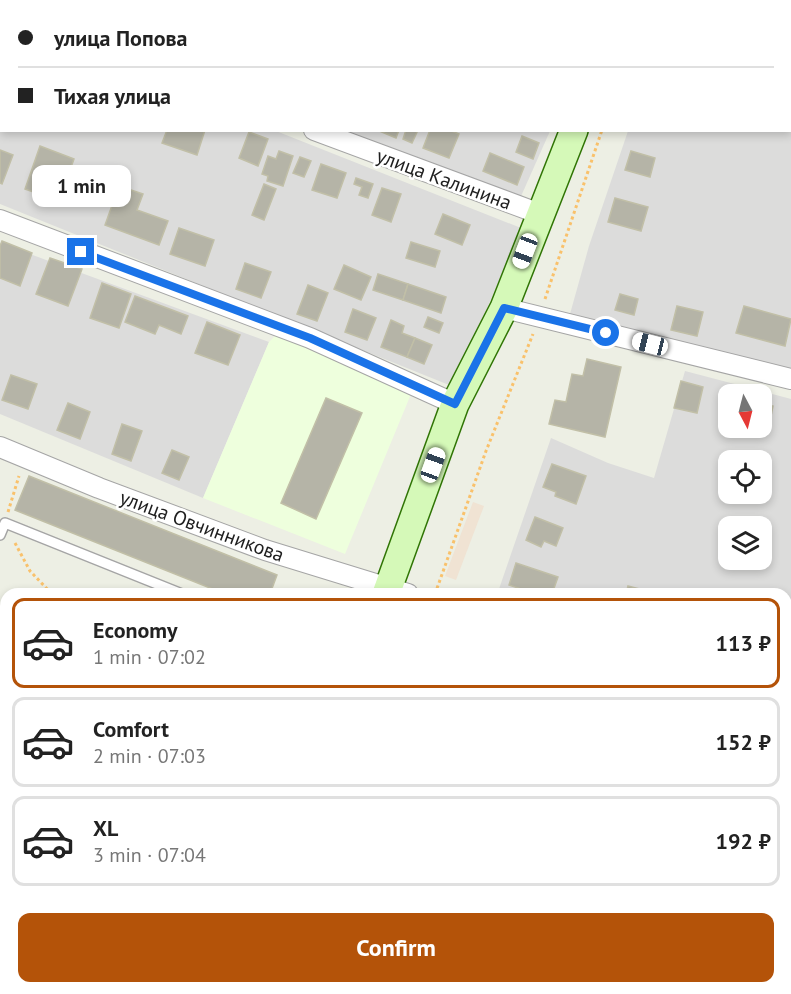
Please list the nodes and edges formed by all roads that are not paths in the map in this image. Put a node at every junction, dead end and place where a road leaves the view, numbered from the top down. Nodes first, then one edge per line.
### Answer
1 (319, 132) edge
2 (573, 132) edge
3 (540, 214) junction
4 (0, 220) edge
5 (504, 308) junction
6 (791, 379) edge
7 (455, 404) junction
8 (0, 447) edge
9 (0, 536) edge
10 (167, 588) edge
11 (382, 588) edge
12 (395, 588) edge

1 - 3 street, улица Калинина
2 - 3 main road
3 - 5 main road
4 - 7 street
5 - 6 street
5 - 7 main road
7 - 12 main road
8 - 11 street, улица Овчинникова
9 - 10 lane

